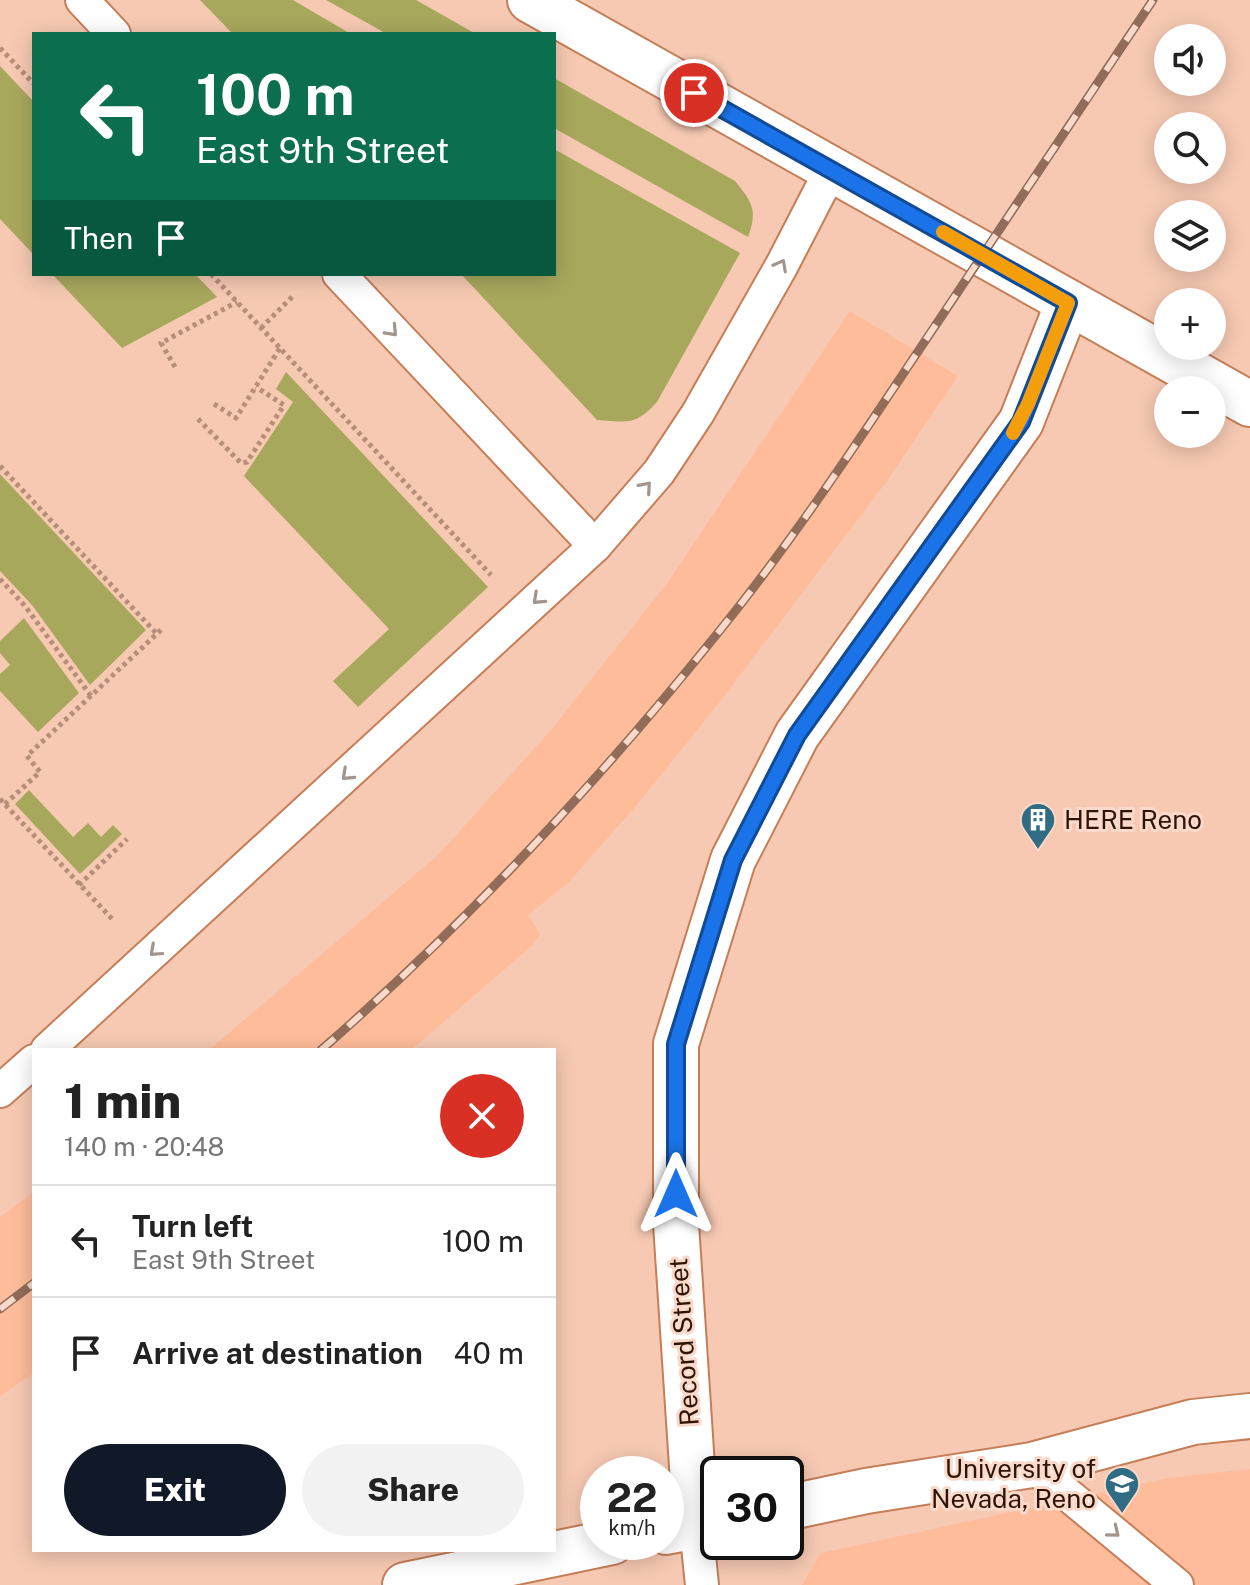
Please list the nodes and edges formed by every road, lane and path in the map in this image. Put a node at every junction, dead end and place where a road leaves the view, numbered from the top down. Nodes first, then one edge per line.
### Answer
1 (82, 0) edge
2 (530, 0) edge
3 (112, 32) edge
4 (0, 48) edge
5 (32, 82) edge
6 (831, 170) junction
7 (213, 276) edge
8 (341, 276) edge
9 (304, 285) dead end
10 (237, 302) junction
11 (1068, 303) junction
12 (261, 328) junction
13 (280, 348) junction
14 (175, 367) dead end
15 (256, 387) junction
16 (214, 404) dead end
17 (1250, 404) edge
18 (198, 419) dead end
19 (0, 466) edge
20 (595, 546) junction
21 (492, 576) dead end
22 (0, 579) edge
23 (163, 628) dead end
24 (157, 634) junction
25 (91, 696) junction
26 (3, 802) edge
27 (127, 839) dead end
28 (79, 885) junction
29 (116, 923) dead end
30 (49, 1048) edge
31 (32, 1063) edge
32 (0, 1091) edge
33 (1250, 1416) edge
34 (1032, 1465) junction
35 (804, 1504) edge
36 (693, 1527) edge
37 (580, 1549) edge
38 (405, 1585) edge
39 (702, 1585) edge
40 (1177, 1585) edge

1 - 3 lane
2 - 6 street
4 - 5 path
6 - 11 street
20 -> 6 lane
7 - 10 path
8 -> 20 lane
9 - 12 path
10 - 12 path
10 - 14 path
11 - 17 street
11 - 36 street, Record Street
12 - 13 path
13 - 15 path
13 - 21 path
15 - 16 path
15 - 18 path
19 - 24 path
20 -> 30 lane
22 - 25 path
23 - 24 path
24 - 25 path
25 - 26 path
26 - 28 path
27 - 28 path
28 - 29 path
31 - 32 lane
33 - 34 street
34 - 35 street
34 -> 40 lane
36 - 39 lane
37 - 38 street

